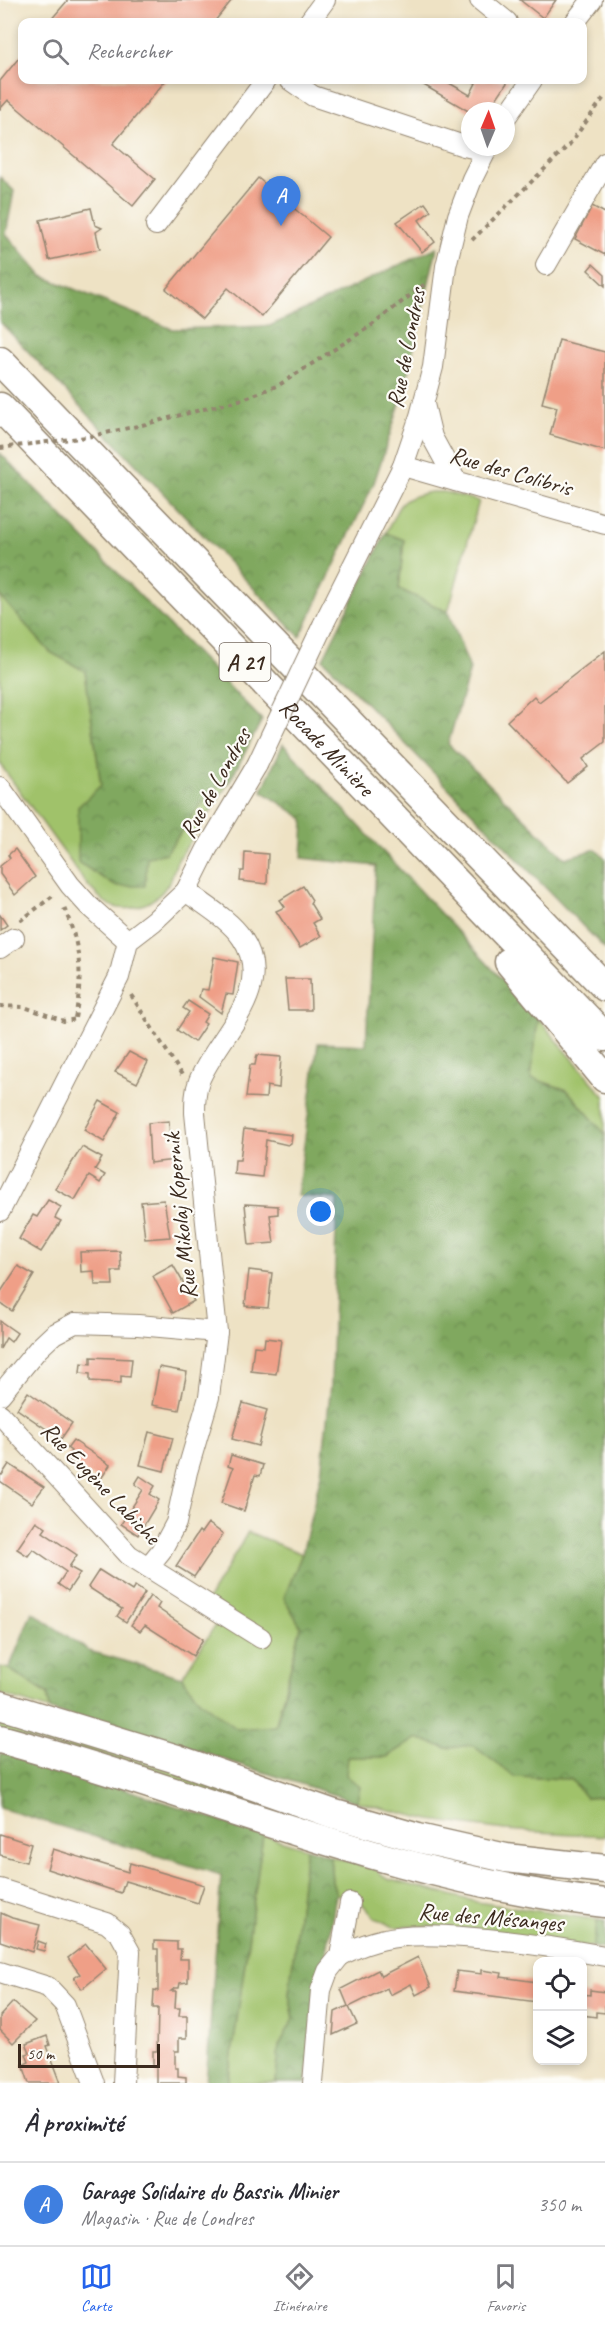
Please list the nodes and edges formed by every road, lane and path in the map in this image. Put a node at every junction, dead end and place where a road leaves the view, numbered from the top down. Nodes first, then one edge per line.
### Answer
1 (326, 0) edge
2 (480, 0) edge
3 (592, 0) edge
4 (312, 18) edge
5 (502, 18) edge
6 (577, 18) edge
7 (263, 84) edge
8 (296, 84) edge
9 (529, 84) edge
10 (605, 96) edge
11 (515, 104) edge
12 (461, 145) edge
13 (483, 156) edge
14 (605, 163) edge
15 (156, 225) dead end
16 (471, 242) dead end
17 (546, 265) dead end
18 (446, 266) junction
19 (0, 361) edge
20 (423, 402) junction
21 (0, 407) edge
22 (0, 448) edge
23 (403, 466) junction
24 (456, 481) junction
25 (605, 524) edge
26 (0, 788) edge
27 (186, 891) junction
28 (490, 917) junction
29 (128, 941) junction
30 (7, 943) edge
31 (120, 977) junction
32 (605, 987) edge
33 (0, 1006) edge
34 (100, 1017) junction
35 (75, 1020) junction
36 (605, 1037) edge
37 (605, 1078) edge
38 (195, 1096) junction
39 (0, 1211) edge
40 (217, 1332) junction
41 (0, 1395) edge
42 (0, 1414) edge
43 (148, 1567) junction
44 (261, 1638) dead end
45 (0, 1705) edge
46 (0, 1739) edge
47 (605, 1850) edge
48 (506, 1858) junction
49 (605, 1869) edge
50 (0, 1889) edge
51 (350, 1903) dead end
52 (604, 1903) edge
53 (340, 1956) junction
54 (605, 1956) edge
55 (0, 1972) edge
56 (94, 2083) edge
57 (123, 2083) edge
58 (313, 2083) edge

1 - 4 street
2 - 5 street
3 - 6 street
7 - 15 street
8 - 12 street
9 - 11 street
10 - 16 path
13 - 18 street, Rue de Londres
14 - 17 street
18 - 20 street, Rue de Londres
18 - 22 path, bridge
19 - 32 highway, Rocade Minière / A 21
20 - 23 street, Rue de Londres
20 - 24 street
21 - 28 highway, Rocade Minière / A 21
23 - 24 street, Rue des Colibris
23 - 27 street, Rue de Londres, bridge
24 - 25 street, Rue des Colibris
26 - 29 street
27 - 29 street, Rue de Londres
27 - 38 street, Rue Mikolaj Kopernik
28 - 36 highway, Rocade Minière / A 21
28 - 37 highway
29 - 31 street
30 - 35 path
31 - 34 street
31 - 38 path
33 - 35 path
34 - 35 path
34 - 39 street
38 - 40 street, Rue Mikolaj Kopernik
40 - 41 street
40 - 43 street, Rue Mikolaj Kopernik
42 - 43 street, Rue Eugène Labiche
43 - 44 street, Rue Eugène Labiche
45 - 48 highway
46 - 52 highway
47 - 48 highway
48 - 49 highway
50 - 57 street
51 - 53 street
53 - 54 street, Rue des Mésanges
53 - 58 street
55 - 56 street

